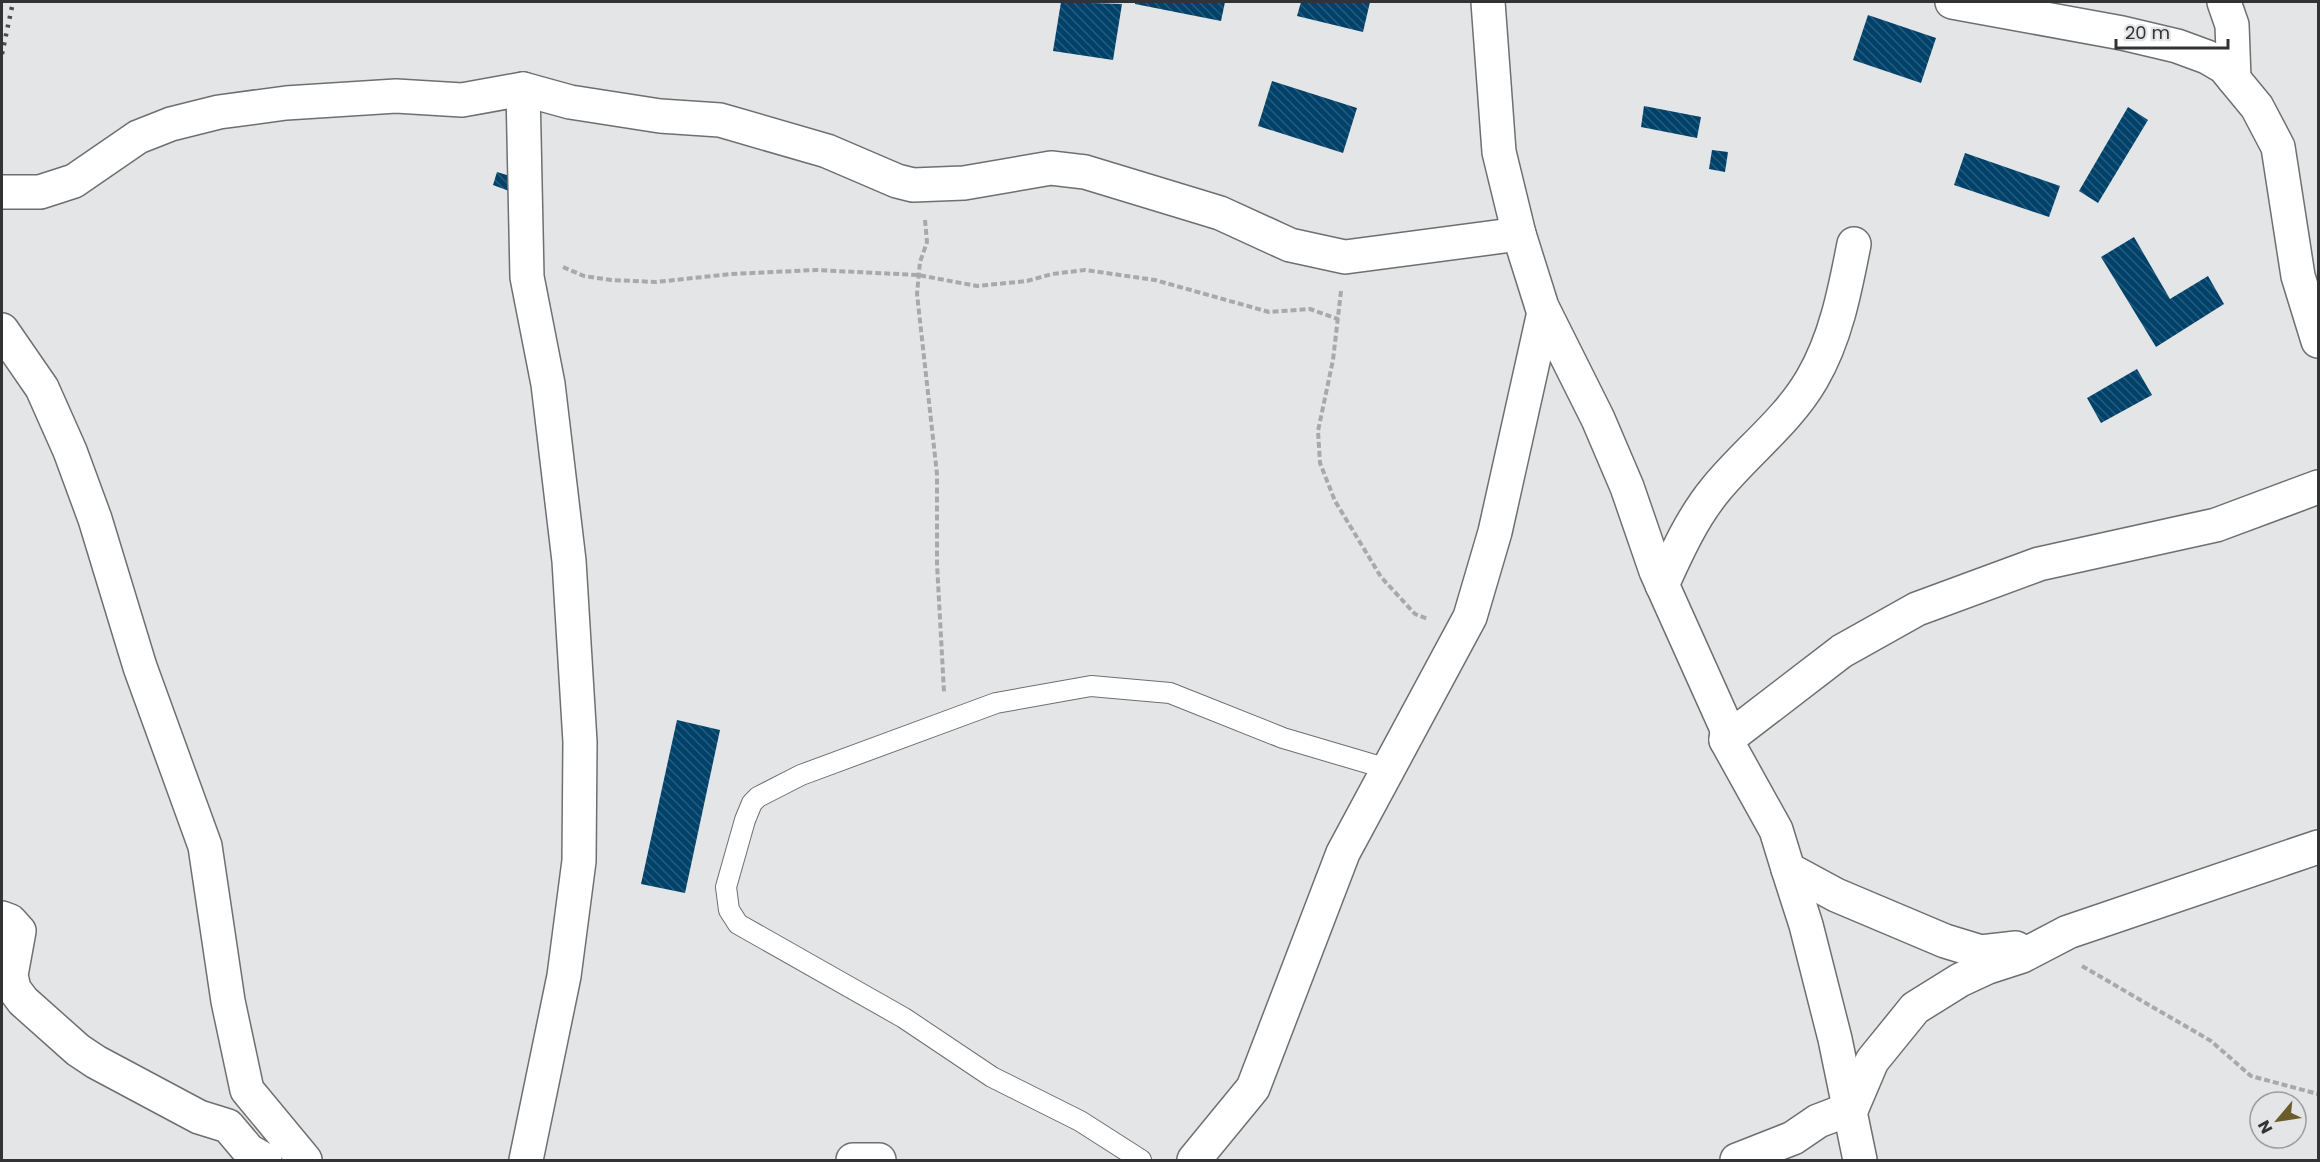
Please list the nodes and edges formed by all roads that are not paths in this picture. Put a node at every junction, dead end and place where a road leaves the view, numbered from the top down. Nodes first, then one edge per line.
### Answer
1 (1488, 2) edge
2 (1952, 2) edge
3 (2224, 2) edge
4 (2234, 79) junction
5 (524, 89) junction
6 (2, 192) edge
7 (1519, 234) junction
8 (1854, 244) dead end
9 (1544, 312) junction
10 (2, 330) edge
11 (2319, 341) edge
12 (2319, 487) edge
13 (1662, 585) junction
14 (1726, 740) junction
15 (1388, 769) junction
16 (2319, 847) edge
17 (1788, 869) junction
18 (2, 918) edge
19 (2044, 944) junction
20 (247, 1090) junction
21 (1852, 1108) junction
22 (228, 1126) junction
23 (222, 1161) edge
24 (265, 1161) edge
25 (305, 1161) edge
26 (526, 1161) edge
27 (853, 1161) edge
28 (879, 1161) edge
29 (1141, 1161) edge
30 (1194, 1161) edge
31 (1737, 1161) edge
32 (1860, 1161) edge

1 - 7 street
2 - 4 street
3 - 4 street
4 - 11 street
5 - 6 street
5 - 7 street
5 - 26 street
7 - 9 street
8 - 13 street
9 - 13 street
9 - 15 street
10 - 20 street
12 - 14 street
13 - 14 street
14 - 17 street
15 - 29 lane
15 - 30 street
16 - 19 street
17 - 19 street
17 - 21 street
18 - 22 street
19 - 21 street
20 - 22 street
20 - 25 street
21 - 31 street
21 - 32 street
22 - 23 street
22 - 24 street
27 - 28 street

